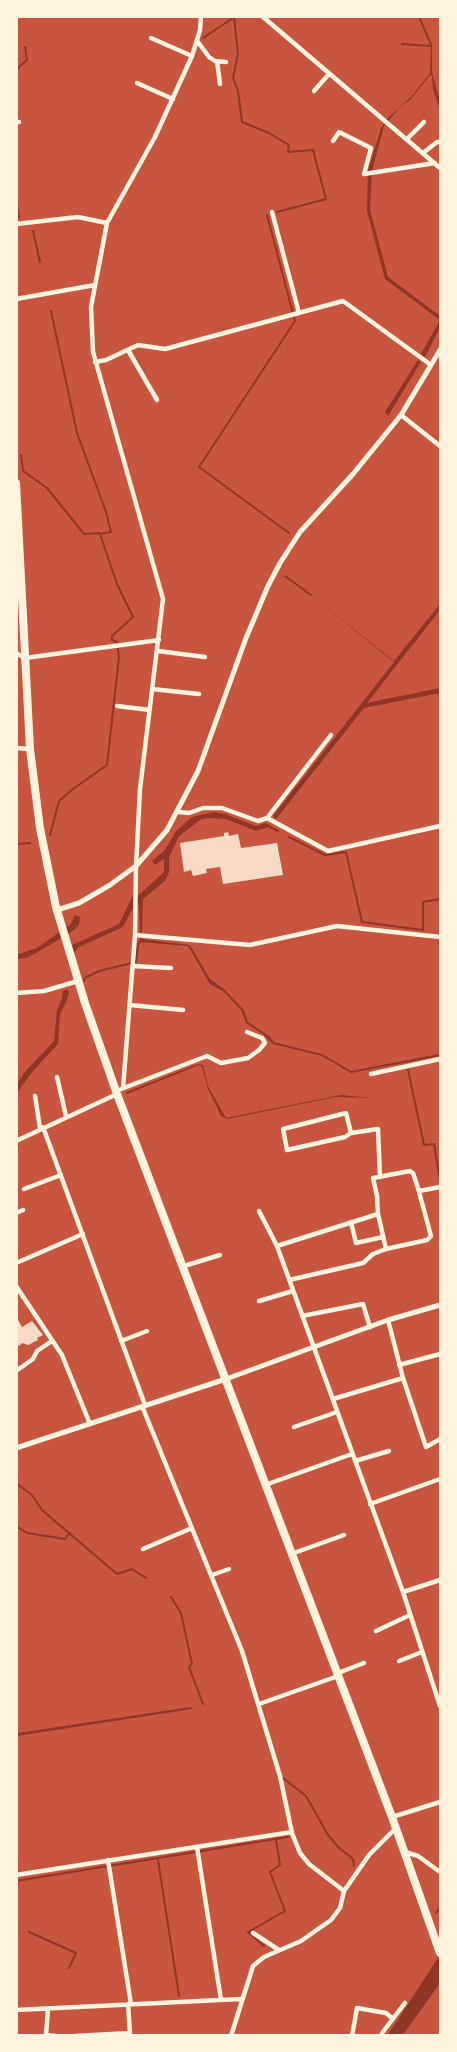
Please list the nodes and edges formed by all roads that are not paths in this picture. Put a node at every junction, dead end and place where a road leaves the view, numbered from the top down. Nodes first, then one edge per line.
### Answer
1 (201, 16) edge
2 (262, 16) edge
3 (151, 38) dead end
4 (198, 42) junction
5 (192, 56) junction
6 (216, 61) junction
7 (226, 62) dead end
8 (329, 74) junction
9 (137, 83) dead end
10 (220, 84) dead end
11 (314, 91) dead end
12 (173, 99) junction
13 (424, 122) dead end
14 (407, 140) junction
15 (333, 141) dead end
16 (441, 142) edge
17 (423, 153) junction
18 (439, 166) edge
19 (272, 212) dead end
20 (107, 223) junction
21 (16, 224) edge
22 (95, 285) junction
23 (16, 299) edge
24 (299, 313) junction
25 (128, 350) junction
26 (441, 350) edge
27 (95, 362) junction
28 (431, 365) junction
29 (157, 400) dead end
30 (401, 415) junction
31 (441, 446) edge
32 (16, 483) edge
33 (159, 640) junction
34 (158, 651) junction
35 (16, 653) edge
36 (205, 657) dead end
37 (25, 658) junction
38 (152, 689) junction
39 (199, 694) dead end
40 (117, 706) dead end
41 (150, 710) junction
42 (331, 735) dead end
43 (16, 748) edge
44 (30, 749) junction
45 (178, 812) junction
46 (267, 818) junction
47 (441, 826) edge
48 (136, 866) junction
49 (57, 910) junction
50 (135, 935) junction
51 (441, 937) edge
52 (133, 966) junction
53 (171, 969) dead end
54 (78, 981) junction
55 (16, 993) edge
56 (130, 1005) junction
57 (183, 1010) dead end
58 (248, 1032) dead end
59 (441, 1059) edge
60 (371, 1074) dead end
61 (57, 1077) dead end
62 (119, 1091) junction
63 (35, 1096) dead end
64 (66, 1116) junction
65 (42, 1128) junction
66 (351, 1133) junction
67 (16, 1141) edge
68 (61, 1175) junction
69 (381, 1177) junction
70 (441, 1187) edge
71 (24, 1189) dead end
72 (419, 1191) junction
73 (23, 1210) dead end
74 (259, 1212) dead end
75 (16, 1213) edge
76 (378, 1214) junction
77 (351, 1222) junction
78 (82, 1234) junction
79 (383, 1237) junction
80 (277, 1246) junction
81 (386, 1249) junction
82 (220, 1255) dead end
83 (16, 1263) edge
84 (184, 1266) junction
85 (289, 1280) junction
86 (16, 1286) edge
87 (293, 1291) junction
88 (259, 1301) dead end
89 (441, 1305) edge
90 (302, 1317) junction
91 (388, 1320) junction
92 (370, 1327) junction
93 (147, 1331) dead end
94 (52, 1341) junction
95 (121, 1341) junction
96 (313, 1348) junction
97 (441, 1354) edge
98 (399, 1365) junction
99 (16, 1371) edge
100 (226, 1378) junction
101 (403, 1378) junction
102 (333, 1399) junction
103 (143, 1406) junction
104 (337, 1412) junction
105 (90, 1424) junction
106 (294, 1427) dead end
107 (441, 1439) edge
108 (16, 1448) edge
109 (389, 1451) dead end
110 (352, 1454) junction
111 (355, 1461) junction
112 (441, 1479) edge
113 (265, 1485) junction
114 (370, 1504) junction
115 (192, 1528) junction
116 (344, 1534) dead end
117 (143, 1549) dead end
118 (291, 1554) junction
119 (229, 1569) dead end
120 (212, 1575) junction
121 (441, 1580) edge
122 (403, 1593) junction
123 (410, 1615) junction
124 (376, 1630) dead end
125 (422, 1652) junction
126 (399, 1661) dead end
127 (364, 1663) dead end
128 (338, 1674) junction
129 (259, 1704) junction
130 (441, 1706) edge
131 (441, 1802) edge
132 (392, 1817) junction
133 (396, 1828) junction
134 (292, 1832) junction
135 (197, 1847) junction
136 (405, 1852) junction
137 (108, 1860) junction
138 (441, 1872) edge
139 (16, 1875) edge
140 (344, 1891) junction
141 (253, 1933) dead end
142 (279, 1950) junction
143 (441, 1953) edge
144 (241, 1999) junction
145 (221, 2000) junction
146 (405, 2003) dead end
147 (129, 2004) junction
148 (48, 2009) junction
149 (16, 2010) edge
150 (393, 2019) junction
151 (382, 2033) dead end
152 (56, 2036) edge
153 (75, 2036) edge
154 (231, 2036) edge
155 (352, 2036) edge

1 - 4 street
2 - 8 street
3 - 5 street
4 - 5 street
4 - 6 street
5 - 12 street
6 - 7 street
6 - 10 street
8 - 11 street
8 - 14 street
9 - 12 street
12 - 20 street
13 - 14 street
14 - 17 street
15 - 18 street
16 - 17 street
17 - 18 street
19 - 24 street
20 - 21 street
20 - 22 street
22 - 23 street
22 - 27 street
24 - 25 street
24 - 28 street
25 - 27 street
25 - 29 street
26 - 28 street
27 - 33 street
28 - 30 street
30 - 31 street
30 - 45 street
32 - 37 highway
33 - 34 street
33 - 37 street
34 - 36 street
34 - 38 street
35 - 37 street
37 - 44 highway
38 - 39 street
38 - 41 street
40 - 41 street
41 - 48 street
42 - 46 street
43 - 44 street
44 - 49 highway
45 - 46 street
45 - 48 street
46 - 47 street
48 - 49 street
48 - 50 street
49 - 54 highway
50 - 51 street
50 - 52 street
52 - 53 street
52 - 56 street
54 - 55 street
54 - 62 highway
56 - 57 street
56 - 62 street
58 - 62 street
59 - 60 street
61 - 64 street
62 - 64 street
62 - 84 highway
63 - 65 street
64 - 65 street
65 - 67 street
65 - 68 street
66 - 66 street
66 - 69 street
68 - 71 street
68 - 78 street
69 - 72 street
69 - 76 street
70 - 72 street
72 - 81 street
73 - 75 street
74 - 80 street
76 - 77 street
76 - 79 street
77 - 79 street
77 - 80 street
78 - 83 street
78 - 95 street
79 - 81 street
80 - 85 street
81 - 85 street
82 - 84 street
84 - 100 highway
85 - 87 street
86 - 94 street
87 - 88 street
87 - 90 street
89 - 91 street
90 - 92 street
90 - 96 street
91 - 92 street
91 - 98 street
92 - 96 street
93 - 95 street
94 - 99 street
94 - 105 street
95 - 103 street
96 - 100 street
96 - 102 street
97 - 98 street
98 - 101 street
100 - 103 street
100 - 113 highway
101 - 102 street
101 - 107 street
102 - 104 street
103 - 105 street
103 - 115 street
104 - 106 street
104 - 110 street
105 - 108 street
109 - 111 street
110 - 111 street
110 - 113 street
111 - 114 street
112 - 114 street
113 - 118 highway
114 - 122 street
115 - 117 street
115 - 120 street
116 - 118 street
118 - 128 highway
119 - 120 street
120 - 129 street
121 - 122 street
122 - 123 street
123 - 124 street
123 - 125 street
125 - 126 street
125 - 130 street
127 - 128 street
128 - 129 street
128 - 132 highway
129 - 134 street
131 - 132 street
132 - 133 highway
133 - 136 highway
133 - 140 street
134 - 135 street
134 - 140 street
135 - 137 street
135 - 145 street
136 - 138 street
136 - 143 highway
137 - 139 street
137 - 147 street
140 - 142 street
141 - 142 street
142 - 144 street
144 - 145 street
144 - 154 street
145 - 147 street
146 - 150 street
147 - 148 street
147 - 153 street
148 - 149 street
148 - 152 street
150 - 151 street
150 - 155 street

